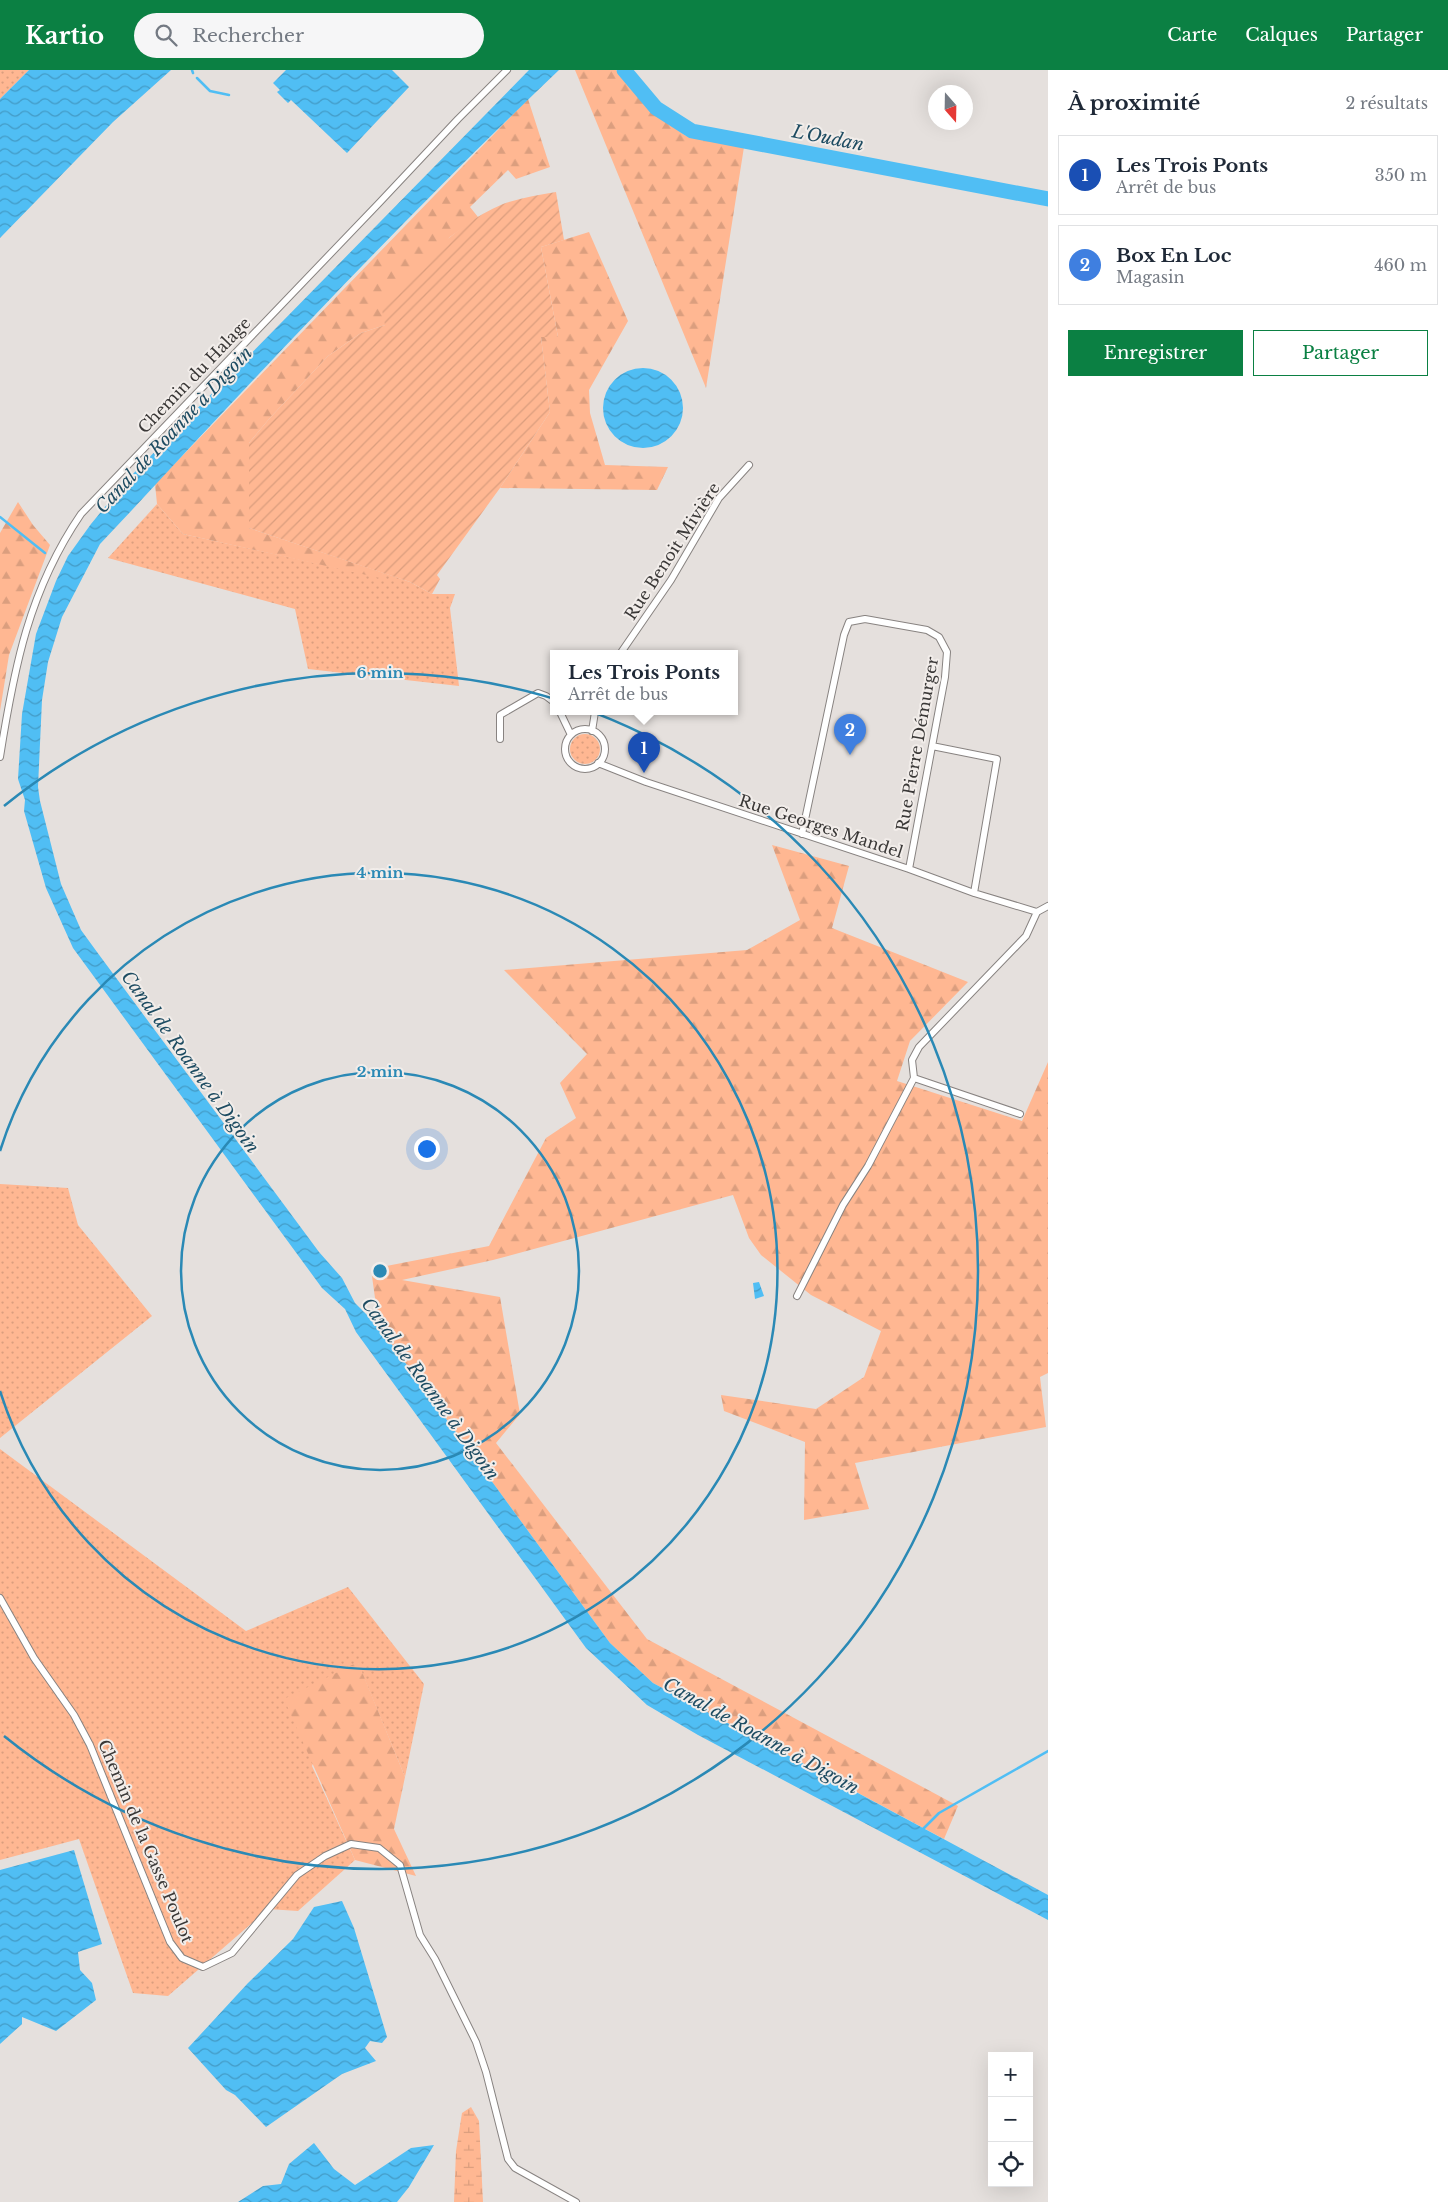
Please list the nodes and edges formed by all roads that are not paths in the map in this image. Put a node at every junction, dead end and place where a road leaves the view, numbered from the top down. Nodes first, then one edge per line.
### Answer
1 (507, 70) edge
2 (749, 465) dead end
3 (623, 650) edge
4 (550, 699) edge
5 (561, 715) edge
6 (594, 715) edge
7 (592, 730) junction
8 (571, 735) junction
9 (500, 739) dead end
10 (932, 746) junction
11 (0, 757) edge
12 (598, 763) junction
13 (802, 834) junction
14 (909, 869) junction
15 (974, 893) junction
16 (1048, 906) edge
17 (1037, 912) junction
18 (914, 1078) junction
19 (1020, 1114) dead end
20 (797, 1296) dead end
21 (0, 1598) edge
22 (576, 2202) edge

1 - 11 street, Chemin du Halage
2 - 3 street, Rue Benoit Mivière
4 - 9 street
5 - 8 street
6 - 7 street
7 - 8 street
7 - 12 street
8 - 12 street, Rue Georges Mandel
10 - 13 street, Rue Pierre Démurger
10 - 14 street, Rue Pierre Démurger
10 - 15 street
12 - 13 street, Rue Georges Mandel
13 - 14 street, Rue Georges Mandel
14 - 15 street, Rue Georges Mandel
15 - 17 street, Rue Georges Mandel
16 - 17 street
17 - 18 street
18 - 19 street
18 - 20 street
21 - 22 street, Chemin de la Gasse Poulot

